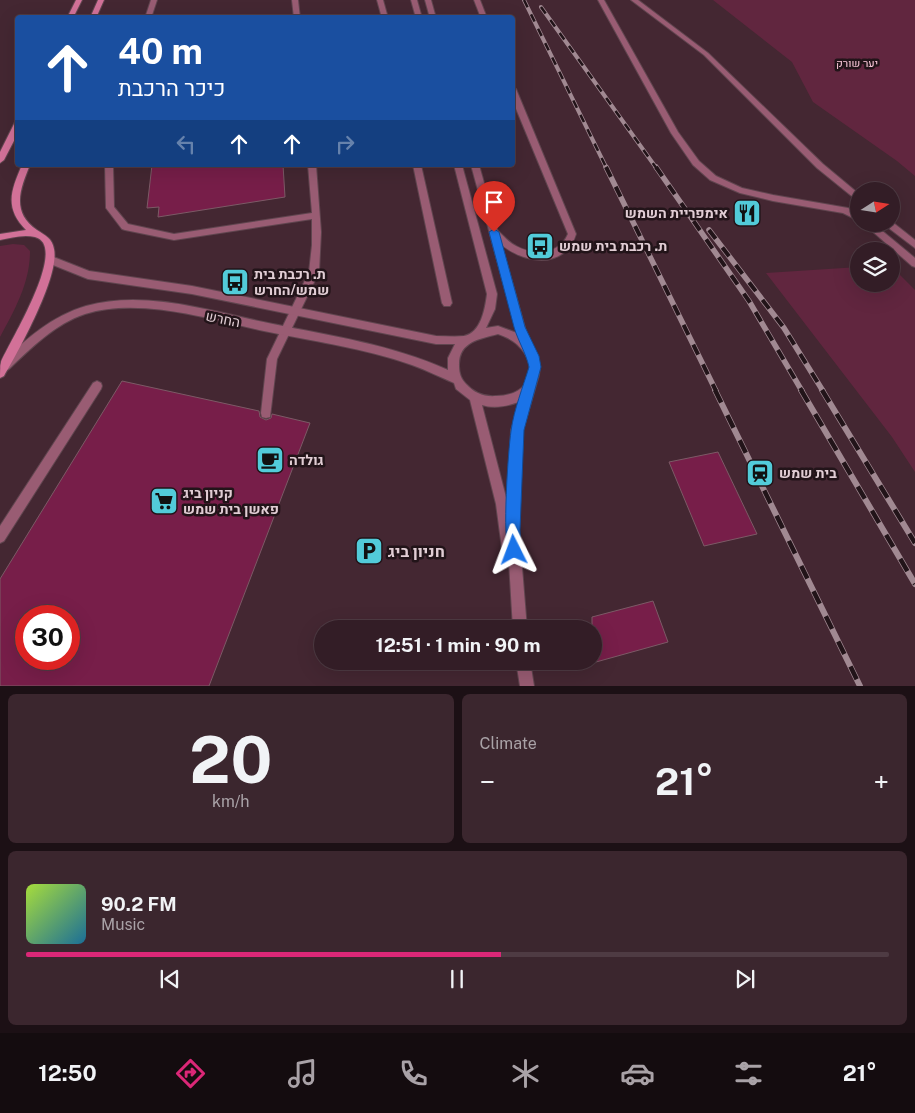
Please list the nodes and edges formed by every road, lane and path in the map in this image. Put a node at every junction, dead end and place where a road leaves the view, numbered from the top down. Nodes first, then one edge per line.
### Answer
1 (79, 0) edge
2 (101, 0) edge
3 (154, 0) edge
4 (295, 0) edge
5 (380, 0) edge
6 (414, 0) edge
7 (428, 0) edge
8 (477, 0) edge
9 (601, 0) edge
10 (634, 0) edge
11 (72, 15) edge
12 (94, 15) edge
13 (149, 15) edge
14 (297, 15) edge
15 (384, 15) edge
16 (418, 15) edge
17 (432, 15) edge
18 (483, 15) edge
19 (515, 96) edge
20 (15, 130) edge
21 (0, 160) edge
22 (25, 167) edge
23 (109, 167) edge
24 (312, 167) edge
25 (417, 167) edge
26 (459, 167) edge
27 (476, 167) edge
28 (850, 191) edge
29 (850, 213) edge
30 (316, 215) junction
31 (494, 232) junction
32 (878, 232) edge
33 (899, 232) edge
34 (35, 233) junction
35 (0, 237) edge
36 (915, 245) edge
37 (51, 260) junction
38 (915, 262) edge
39 (447, 303) dead end
40 (294, 310) junction
41 (480, 331) junction
42 (285, 332) junction
43 (464, 340) junction
44 (524, 341) junction
45 (2, 370) edge
46 (456, 379) junction
47 (531, 384) junction
48 (97, 386) dead end
49 (475, 398) junction
50 (266, 413) dead end
51 (0, 538) edge
52 (518, 620) edge
53 (518, 620) edge
54 (524, 670) edge
55 (527, 686) edge

1 - 11 main road
2 - 12 main road
3 - 13 street
4 - 14 street
5 - 15 street
6 - 16 street
7 - 17 street
8 - 18 street
9 - 29 street
10 - 28 street
19 - 31 street
20 - 21 main road
22 - 34 main road
23 - 30 street
24 - 30 street
25 - 39 street
26 - 41 street
27 - 31 street
30 - 40 street
31 - 44 street
32 - 38 street
33 - 36 street
34 - 35 main road
34 - 37 main road
37 - 40 street, החרש
37 - 45 main road
40 - 42 street
40 - 43 street, החרש
41 - 43 street
41 - 44 street
42 - 45 street, החרש
42 - 46 street, החרש
42 - 50 street
43 - 46 street
44 - 47 street
46 - 49 street
47 - 49 street
47 - 52 street
48 - 51 street
49 - 53 street
54 - 55 street

